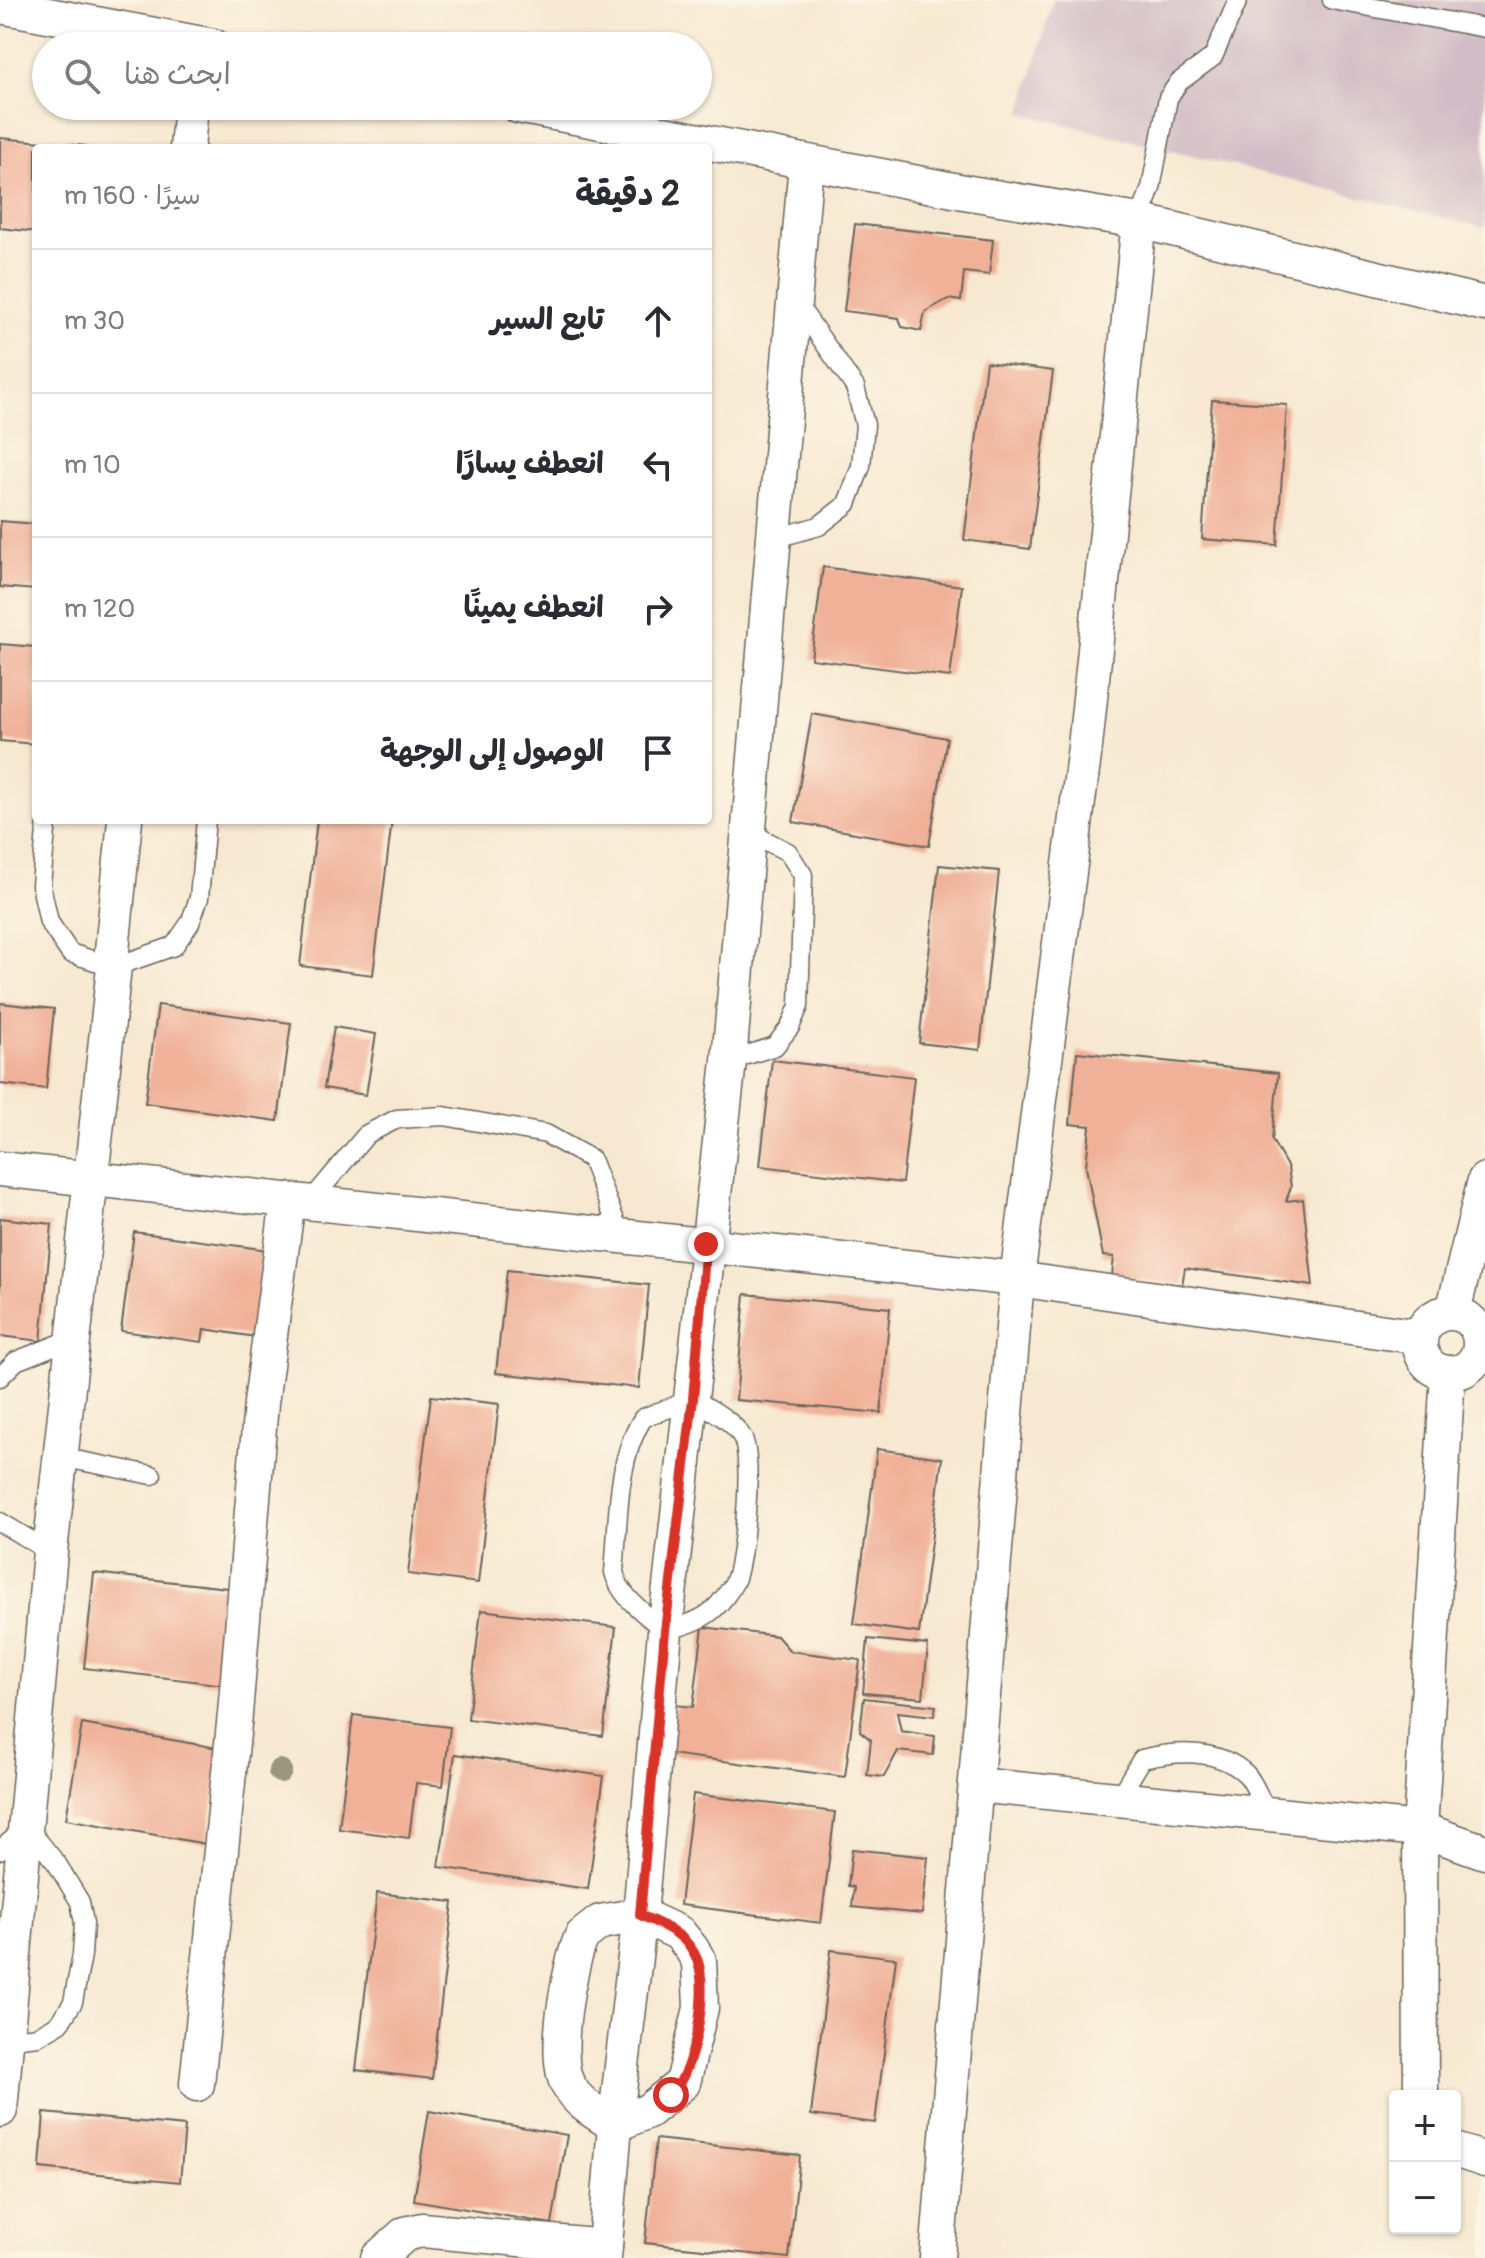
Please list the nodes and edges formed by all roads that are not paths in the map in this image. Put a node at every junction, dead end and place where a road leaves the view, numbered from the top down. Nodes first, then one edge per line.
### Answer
1 (1238, 0) edge
2 (1332, 0) edge
3 (0, 6) edge
4 (1485, 28) edge
5 (135, 32) edge
6 (190, 120) edge
7 (589, 120) edge
8 (187, 144) edge
9 (710, 144) edge
10 (712, 144) edge
11 (806, 163) junction
12 (1139, 221) junction
13 (794, 299) junction
14 (1485, 304) edge
15 (773, 539) junction
16 (47, 824) edge
17 (125, 824) edge
18 (206, 824) edge
19 (747, 831) junction
20 (114, 967) junction
21 (729, 1061) junction
22 (0, 1169) edge
23 (93, 1179) junction
24 (1485, 1180) edge
25 (299, 1201) junction
26 (621, 1236) junction
27 (706, 1244) junction
28 (1017, 1279) junction
29 (1453, 1312) junction
30 (1420, 1337) junction
31 (74, 1338) junction
32 (1482, 1351) edge
33 (1448, 1373) junction
34 (0, 1377) edge
35 (693, 1399) junction
36 (60, 1457) junction
37 (152, 1475) dead end
38 (0, 1522) edge
39 (50, 1552) junction
40 (665, 1631) junction
41 (976, 1785) junction
42 (1118, 1799) junction
43 (1267, 1814) junction
44 (27, 1827) junction
45 (1420, 1829) junction
46 (0, 1850) edge
47 (1485, 1852) edge
48 (640, 1915) junction
49 (3, 2041) edge
50 (197, 2084) dead end
51 (1421, 2090) edge
52 (0, 2110) edge
53 (615, 2125) junction
54 (1461, 2152) edge
55 (1485, 2160) edge
56 (605, 2252) edge
57 (378, 2258) edge
58 (937, 2258) edge

1 - 12 lane
2 - 4 lane
3 - 5 street
6 - 8 street
7 - 9 street
10 - 11 street
11 - 12 street
11 - 13 street
12 - 14 street
12 - 28 street
13 - 15 street
13 - 15 lane
15 - 19 street
16 - 20 lane
17 - 20 street
18 - 20 lane
19 - 21 street
19 - 21 lane
20 - 23 street
21 - 27 street
22 - 23 street
23 - 25 street
23 - 31 street
24 - 29 street
25 - 26 street
25 - 26 lane
25 - 50 street
26 - 27 street
27 - 28 street
27 - 35 street
28 - 30 street
28 - 41 street
29 - 30 street
29 - 32 street
30 - 33 street
31 - 34 lane
31 - 36 street
32 - 33 street
33 - 45 street
35 - 40 street
35 - 40 lane
35 - 40 lane
36 - 37 lane
36 - 39 street
38 - 39 lane
39 - 44 street
40 - 48 street
41 - 42 street
41 - 58 street
42 - 43 street
42 - 43 lane
43 - 45 street
44 - 46 lane
44 - 49 street
44 - 49 lane
45 - 47 street
45 - 51 street
48 - 53 street
48 - 53 street
48 - 53 street
49 - 52 street
53 - 56 street
54 - 55 street
56 - 57 street

